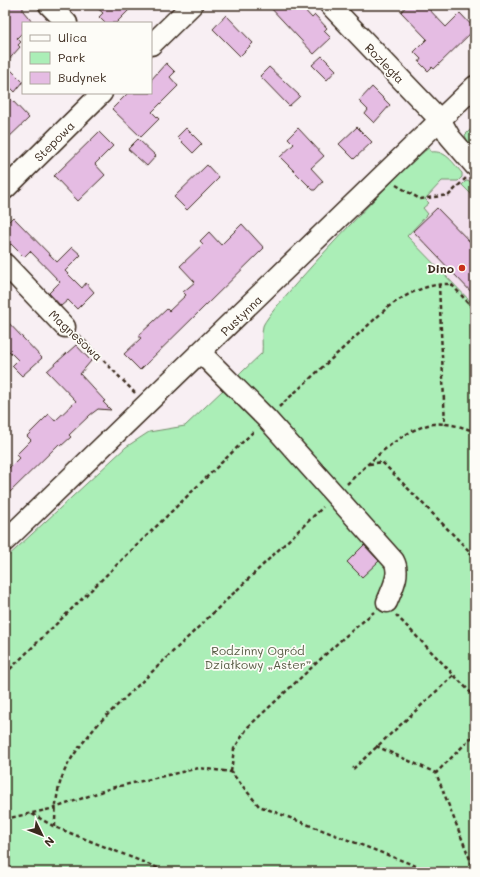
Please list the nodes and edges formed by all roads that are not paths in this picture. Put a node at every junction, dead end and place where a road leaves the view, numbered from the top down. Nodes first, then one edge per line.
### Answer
1 (49, 5) edge
2 (192, 5) edge
3 (330, 5) edge
4 (65, 22) edge
5 (152, 44) edge
6 (475, 86) edge
7 (101, 94) edge
8 (441, 121) junction
9 (472, 171) edge
10 (5, 190) edge
11 (5, 264) edge
12 (65, 326) road end
13 (201, 353) junction
14 (5, 541) edge
15 (387, 602) road end

1 - 4 street
2 - 5 street
3 - 8 street, Rozległa
6 - 8 street, Pustynna
7 - 10 street, Stepowa
8 - 9 street, Rozległa
8 - 13 street, Pustynna
11 - 12 street, Magnesowa
13 - 14 street, Pustynna
13 - 15 street

